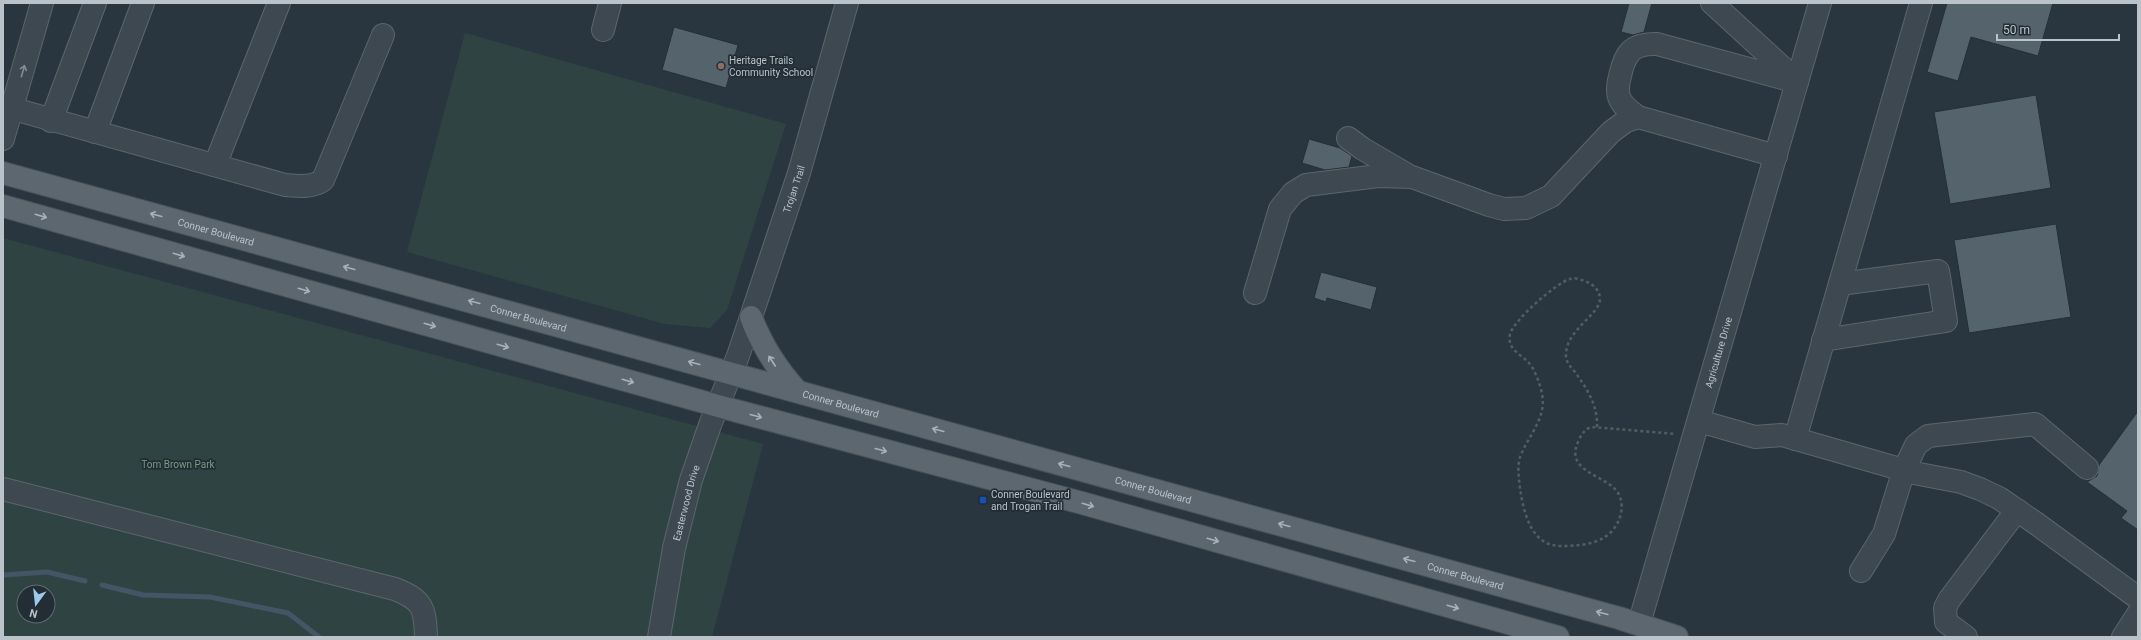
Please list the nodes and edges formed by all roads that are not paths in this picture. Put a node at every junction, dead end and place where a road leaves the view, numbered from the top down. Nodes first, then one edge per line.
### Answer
1 (42, 3) edge
2 (94, 3) edge
3 (143, 3) edge
4 (280, 3) edge
5 (610, 3) edge
6 (847, 3) edge
7 (1712, 3) edge
8 (1820, 3) edge
9 (1921, 3) edge
10 (603, 30) dead end
11 (383, 35) dead end
12 (1797, 82) junction
13 (8, 108) edge
14 (1638, 117) junction
15 (51, 120) junction
16 (95, 132) junction
17 (1348, 138) dead end
18 (3, 139) edge
19 (1776, 156) junction
20 (215, 165) junction
21 (3, 172) edge
22 (1412, 178) junction
23 (3, 206) edge
24 (1840, 284) junction
25 (1255, 293) dead end
26 (751, 317) junction
27 (1823, 340) junction
28 (732, 373) junction
29 (797, 391) junction
30 (718, 406) junction
31 (1696, 430) junction
32 (1795, 439) junction
33 (2087, 468) dead end
34 (1904, 470) junction
35 (3, 489) edge
36 (2017, 510) junction
37 (1861, 571) dead end
38 (2138, 598) edge
39 (2138, 614) edge
40 (1637, 630) edge
41 (426, 637) edge
42 (658, 637) edge
43 (1558, 637) edge
44 (1677, 637) edge
45 (1966, 637) edge
46 (2123, 637) edge

13 -> 1 street
2 - 15 street
3 - 16 street
4 - 20 street
5 - 10 street
6 - 26 street, Trojan Trail
7 - 12 street
8 - 12 street, Agriculture Drive
9 - 24 street
11 - 20 street
12 - 14 street
12 - 19 street, Agriculture Drive
13 - 15 street
13 - 18 street
14 - 19 street
14 - 22 street
15 - 16 street
16 - 20 street
17 - 22 street
19 - 31 street, Agriculture Drive
28 -> 21 main road, Conner Boulevard
22 - 25 street
23 -> 30 main road
24 - 27 street
24 - 27 street
26 - 28 street, Trojan Trail
29 -> 26 main road
27 - 32 street
28 - 29 main road, Conner Boulevard
28 - 30 street, Easterwood Drive
40 -> 29 main road, Conner Boulevard
30 - 42 street, Easterwood Drive
30 -> 43 main road
31 - 32 street
31 - 40 street, Agriculture Drive
32 - 34 street
33 - 34 street
34 - 36 street
34 - 37 street
35 - 41 street
36 - 38 street
36 - 45 street
39 - 46 street
40 - 44 main road, Conner Boulevard

